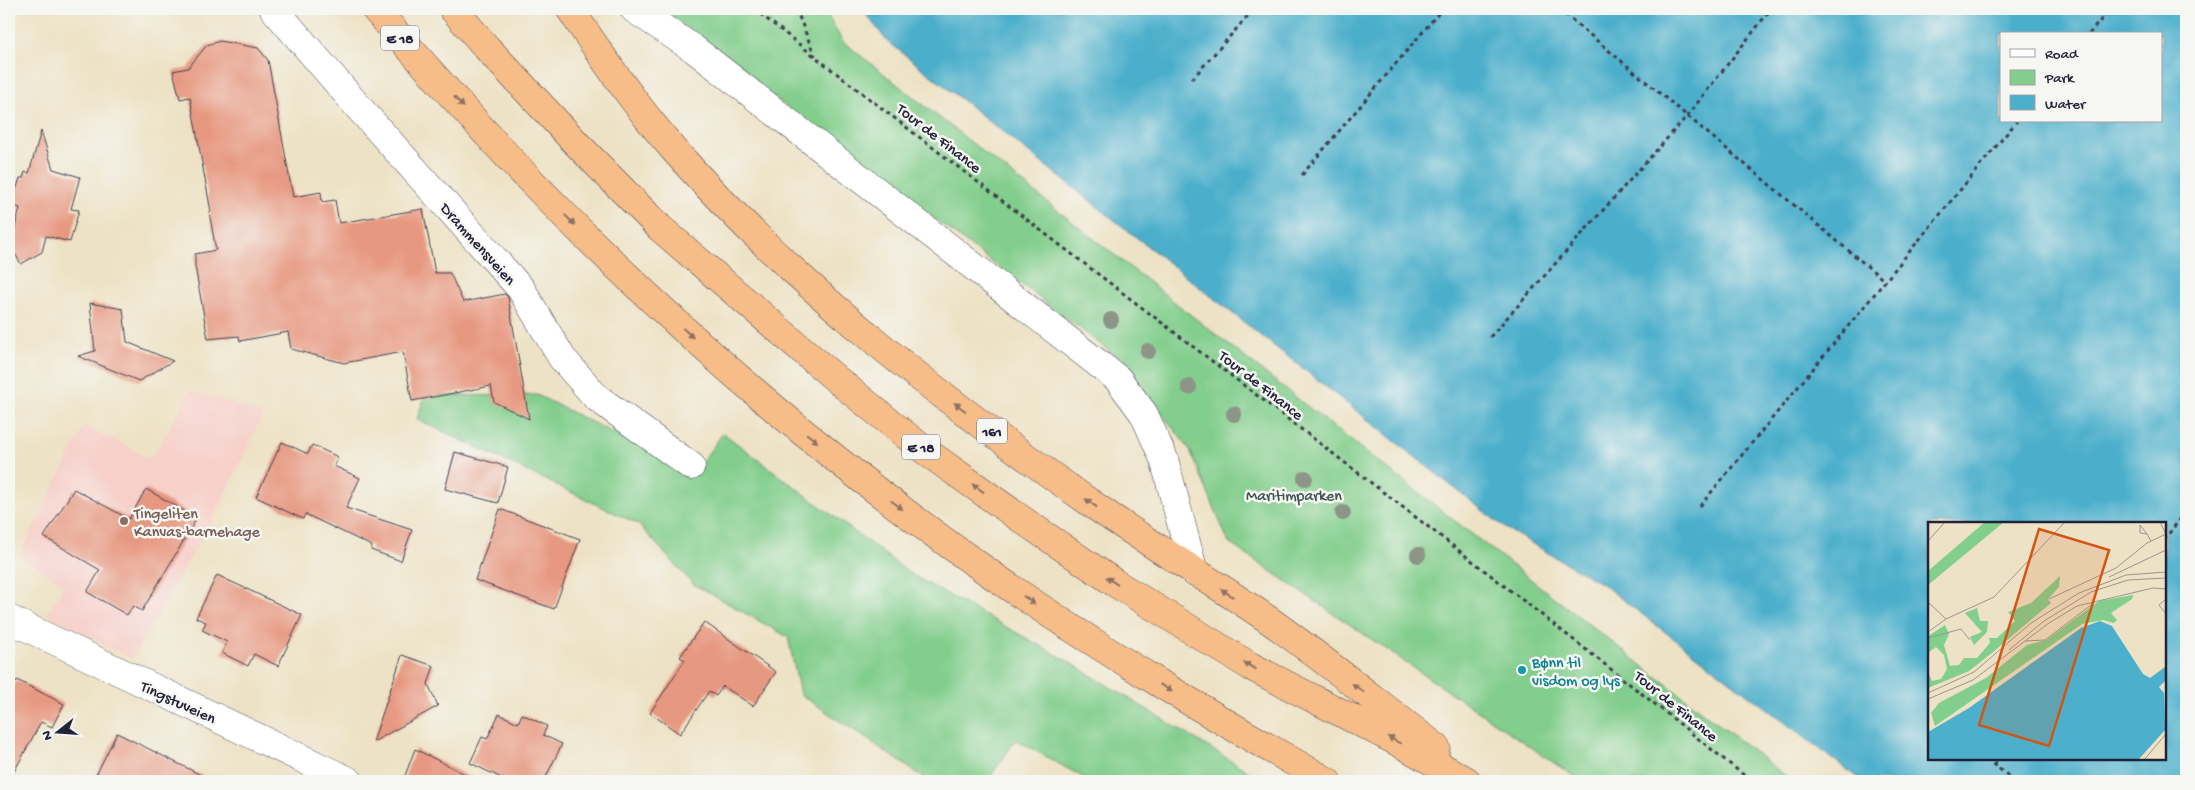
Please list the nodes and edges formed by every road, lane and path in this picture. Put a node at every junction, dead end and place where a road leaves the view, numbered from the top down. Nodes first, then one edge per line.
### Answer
1 (274, 9) edge
2 (375, 9) edge
3 (453, 9) edge
4 (570, 9) edge
5 (634, 9) edge
6 (754, 9) edge
7 (796, 9) edge
8 (1254, 9) edge
9 (1442, 9) edge
10 (1559, 9) edge
11 (1771, 9) edge
12 (2110, 9) edge
13 (2091, 32) edge
14 (816, 57) junction
15 (1192, 79) dead end
16 (1687, 116) junction
17 (2016, 122) edge
18 (1302, 175) dead end
19 (1886, 281) junction
20 (1490, 337) dead end
21 (691, 466) dead end
22 (1700, 506) dead end
23 (2186, 511) edge
24 (2165, 539) edge
25 (1194, 572) junction
26 (9, 619) edge
27 (1987, 760) edge
28 (1997, 760) edge
29 (1994, 765) junction
30 (349, 781) edge
31 (1327, 781) edge
32 (1468, 781) edge
33 (1481, 781) edge
34 (1751, 781) edge
35 (2015, 781) edge

1 - 21 street, Drammensveien
2 -> 31 highway, E 18
32 -> 3 highway, E 18
25 -> 4 highway, 161
5 - 25 street
6 - 14 path, Tour de Finance
7 - 14 path
8 - 15 path
9 - 18 path
10 - 16 path
11 - 16 path
12 - 13 path
14 - 34 path, Tour de Finance
16 - 19 path
16 - 20 path
17 - 19 path
19 - 22 path
23 - 24 path
33 -> 25 highway, 161
26 - 30 street, Tingstuveien
27 - 29 path
28 - 29 path
29 - 35 path

